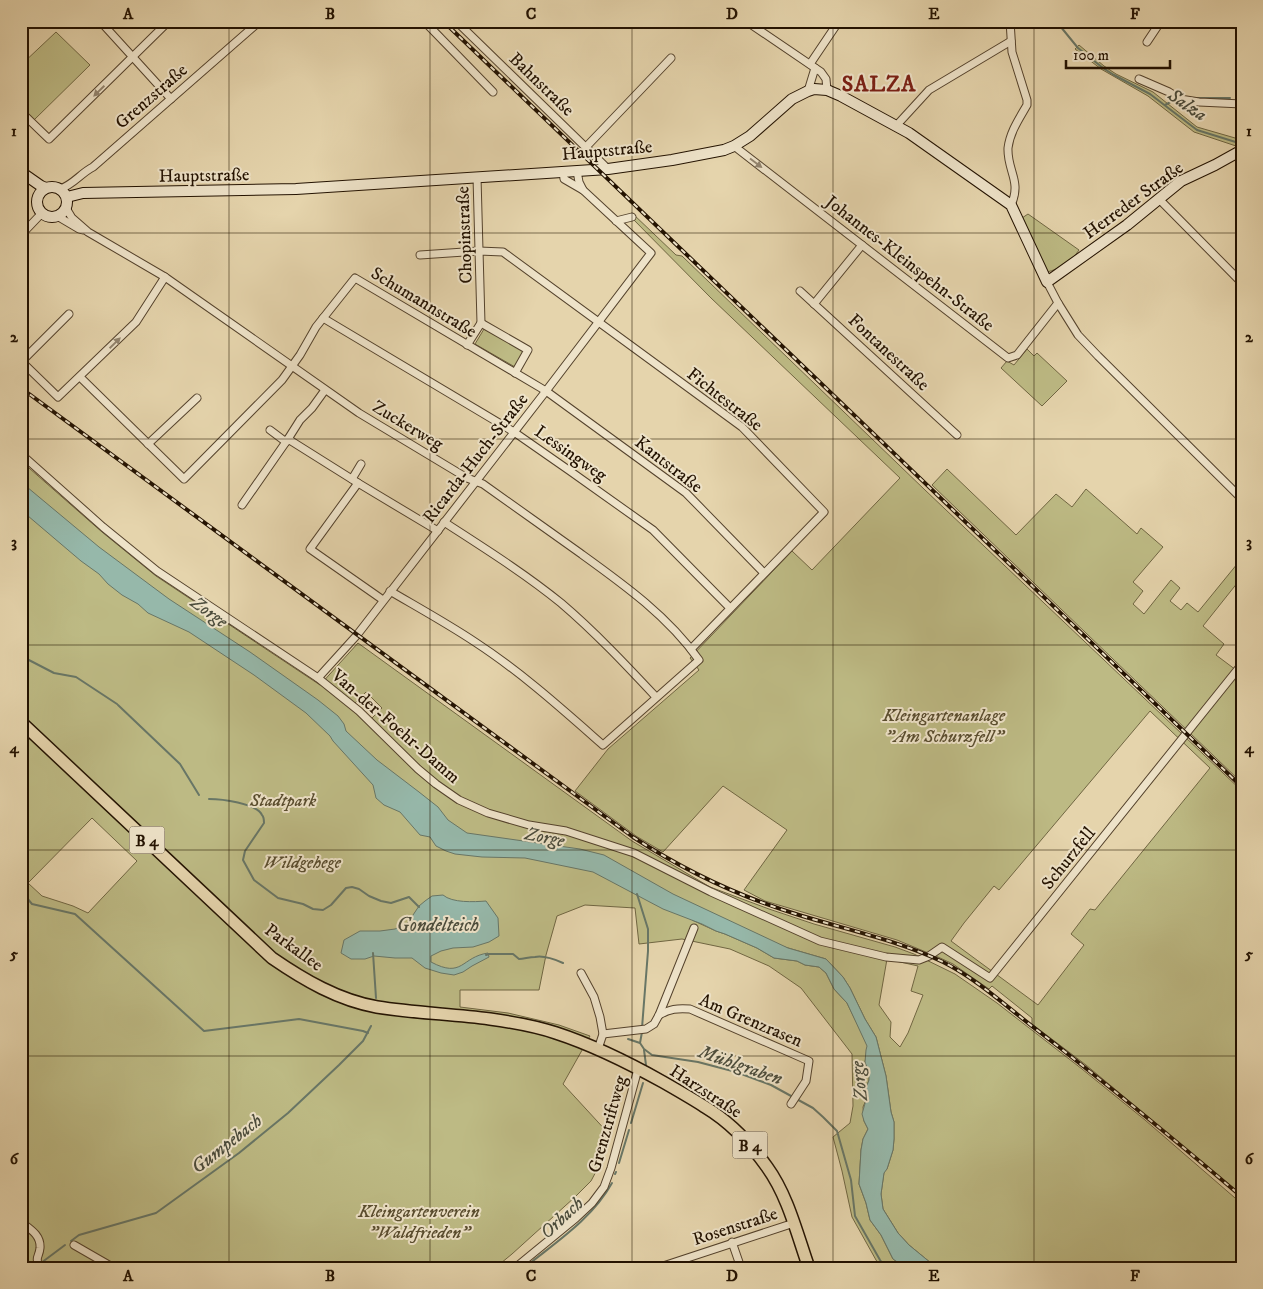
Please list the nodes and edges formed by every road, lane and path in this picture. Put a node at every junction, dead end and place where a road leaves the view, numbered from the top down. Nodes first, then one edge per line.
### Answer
1 (100, 21) edge
2 (169, 21) edge
3 (260, 21) edge
4 (424, 21) edge
5 (456, 21) edge
6 (746, 21) edge
7 (839, 21) edge
8 (1010, 21) edge
9 (1068, 21) edge
10 (1075, 21) edge
11 (1160, 21) edge
12 (1011, 41) junction
13 (1147, 42) dead end
14 (133, 56) junction
15 (671, 58) dead end
16 (813, 66) junction
17 (1139, 79) dead end
18 (827, 90) junction
19 (808, 91) junction
20 (493, 92) dead end
21 (171, 99) junction
22 (1242, 104) edge
23 (21, 112) edge
24 (896, 126) junction
25 (734, 146) junction
26 (586, 147) junction
27 (1240, 151) edge
28 (1242, 164) edge
29 (608, 169) junction
30 (562, 171) junction
31 (577, 171) junction
32 (21, 172) edge
33 (477, 177) junction
34 (46, 188) junction
35 (583, 190) junction
36 (63, 193) junction
37 (38, 196) junction
38 (1159, 199) junction
39 (1011, 206) junction
40 (66, 208) junction
41 (42, 214) junction
42 (57, 216) junction
43 (632, 218) dead end
44 (616, 221) junction
45 (88, 232) junction
46 (21, 235) edge
47 (862, 245) junction
48 (479, 252) junction
49 (420, 255) dead end
50 (165, 277) junction
51 (1047, 282) junction
52 (1242, 283) edge
53 (800, 291) dead end
54 (1058, 302) junction
55 (814, 304) junction
56 (69, 314) dead end
57 (323, 318) junction
58 (598, 322) junction
59 (481, 323) junction
60 (467, 346) junction
61 (21, 361) edge
62 (292, 367) junction
63 (515, 373) junction
64 (80, 377) junction
65 (325, 390) junction
66 (546, 391) junction
67 (197, 398) dead end
68 (270, 430) dead end
69 (514, 432) junction
70 (956, 435) dead end
71 (287, 440) junction
72 (148, 444) junction
73 (21, 454) edge
74 (361, 464) dead end
75 (355, 481) junction
76 (476, 481) junction
77 (1242, 499) edge
78 (242, 505) dead end
79 (444, 522) junction
80 (438, 531) junction
81 (764, 573) junction
82 (390, 591) junction
83 (383, 600) junction
84 (730, 608) junction
85 (691, 649) junction
86 (1242, 664) edge
87 (318, 678) junction
88 (656, 697) junction
89 (21, 722) edge
90 (694, 928) dead end
91 (886, 957) joint
92 (581, 973) dead end
93 (659, 1015) junction
94 (607, 1033) junction
95 (598, 1049) junction
96 (638, 1069) junction
97 (794, 1100) dead end
98 (21, 1222) edge
99 (794, 1223) junction
100 (732, 1242) junction
101 (74, 1245) dead end
102 (39, 1268) edge
103 (114, 1268) edge
104 (515, 1268) edge
105 (657, 1268) edge
106 (740, 1268) edge
107 (809, 1268) edge

1 - 14 street
2 - 14 street
3 - 21 street, Grenzstraße
4 - 20 street
5 - 26 street, Bahnstraße
6 - 16 street
7 - 16 street
8 - 12 street
9 - 10 street
11 - 13 street
12 - 24 street
12 - 39 street
14 - 21 street
14 -> 23 street
15 - 26 street
16 - 18 street
16 - 19 street
17 - 22 street
18 - 19 street, Hauptstraße
18 - 24 street
19 - 25 street, Hauptstraße
21 - 36 street, Grenzstraße
24 - 39 street
25 - 29 street, Hauptstraße
25 -> 47 street, Johannes-Kleinspehn-Straße
26 - 29 street, Bahnstraße
27 - 28 street
27 - 38 street, Herreder Straße
29 - 31 street, Hauptstraße
30 - 31 street, Hauptstraße
30 - 33 street, Hauptstraße
30 - 35 street
31 - 35 street
32 - 34 street
32 - 37 street
33 - 36 street, Hauptstraße
33 - 48 street, Chopinstraße
34 - 36 street
34 - 37 street
35 - 44 street
36 - 40 street
37 - 41 street
38 - 51 street, Herreder Straße
38 - 52 street
39 - 51 street
40 - 42 street
40 - 45 street, Zuckerweg
41 - 42 street
41 - 46 street
42 - 45 street, Zuckerweg
43 - 44 street
44 - 58 street, Ricarda-Huch-Straße
45 - 50 street, Zuckerweg
47 - 54 street, Johannes-Kleinspehn-Straße
47 - 55 street
48 - 49 street, Fichtestraße
48 - 58 street, Fichtestraße
48 - 59 street, Chopinstraße
50 - 62 street, Zuckerweg
64 -> 50 street
51 - 54 street
53 - 55 street, Fontanestraße
54 - 77 street
55 - 70 street, Fontanestraße
56 - 61 street
57 - 60 street, Schumannstraße
57 - 62 street, Schumannstraße
57 - 69 street, Lessingweg
58 - 66 street, Ricarda-Huch-Straße
58 - 81 street, Fichtestraße
59 - 60 street
59 - 63 street
60 - 63 street, Schumannstraße
61 - 64 street
62 - 65 street, Zuckerweg
62 - 72 street, Schumannstraße
63 - 66 street, Schumannstraße
64 - 72 street
65 - 71 street
65 - 76 street, Zuckerweg
66 - 69 street, Ricarda-Huch-Straße
66 - 81 street, Kantstraße
67 - 72 street
68 - 71 street
69 - 76 street, Ricarda-Huch-Straße
69 - 84 street, Lessingweg
71 - 75 street
71 - 78 street
73 - 87 street, Van-der-Foehr-Damm
74 - 75 street
75 - 80 street
75 - 83 street
76 - 79 street, Ricarda-Huch-Straße
76 - 85 street, Zuckerweg
79 - 80 street, Ricarda-Huch-Straße
79 - 88 street
80 - 82 street, Ricarda-Huch-Straße
81 - 84 street
82 - 83 street, Ricarda-Huch-Straße
82 - 88 street
83 - 87 street, Ricarda-Huch-Straße
84 - 85 street
85 - 88 street, Zuckerweg
86 - 91 street, Schurzfell
87 - 91 street, Van-der-Foehr-Damm
89 - 95 main road, Parkallee / B 4
90 - 93 street
92 - 94 street
93 - 94 street
93 - 97 street, Am Grenzrasen
94 - 95 street
95 - 96 main road, Harzstraße / B 4
96 - 99 main road, Harzstraße / B 4
96 - 104 street, Grenztriftweg
98 - 102 street
99 - 100 street, Rosenstraße
99 - 107 main road, Harzstraße / B 4
100 - 105 street, Rosenstraße
100 - 106 street
101 - 103 street

